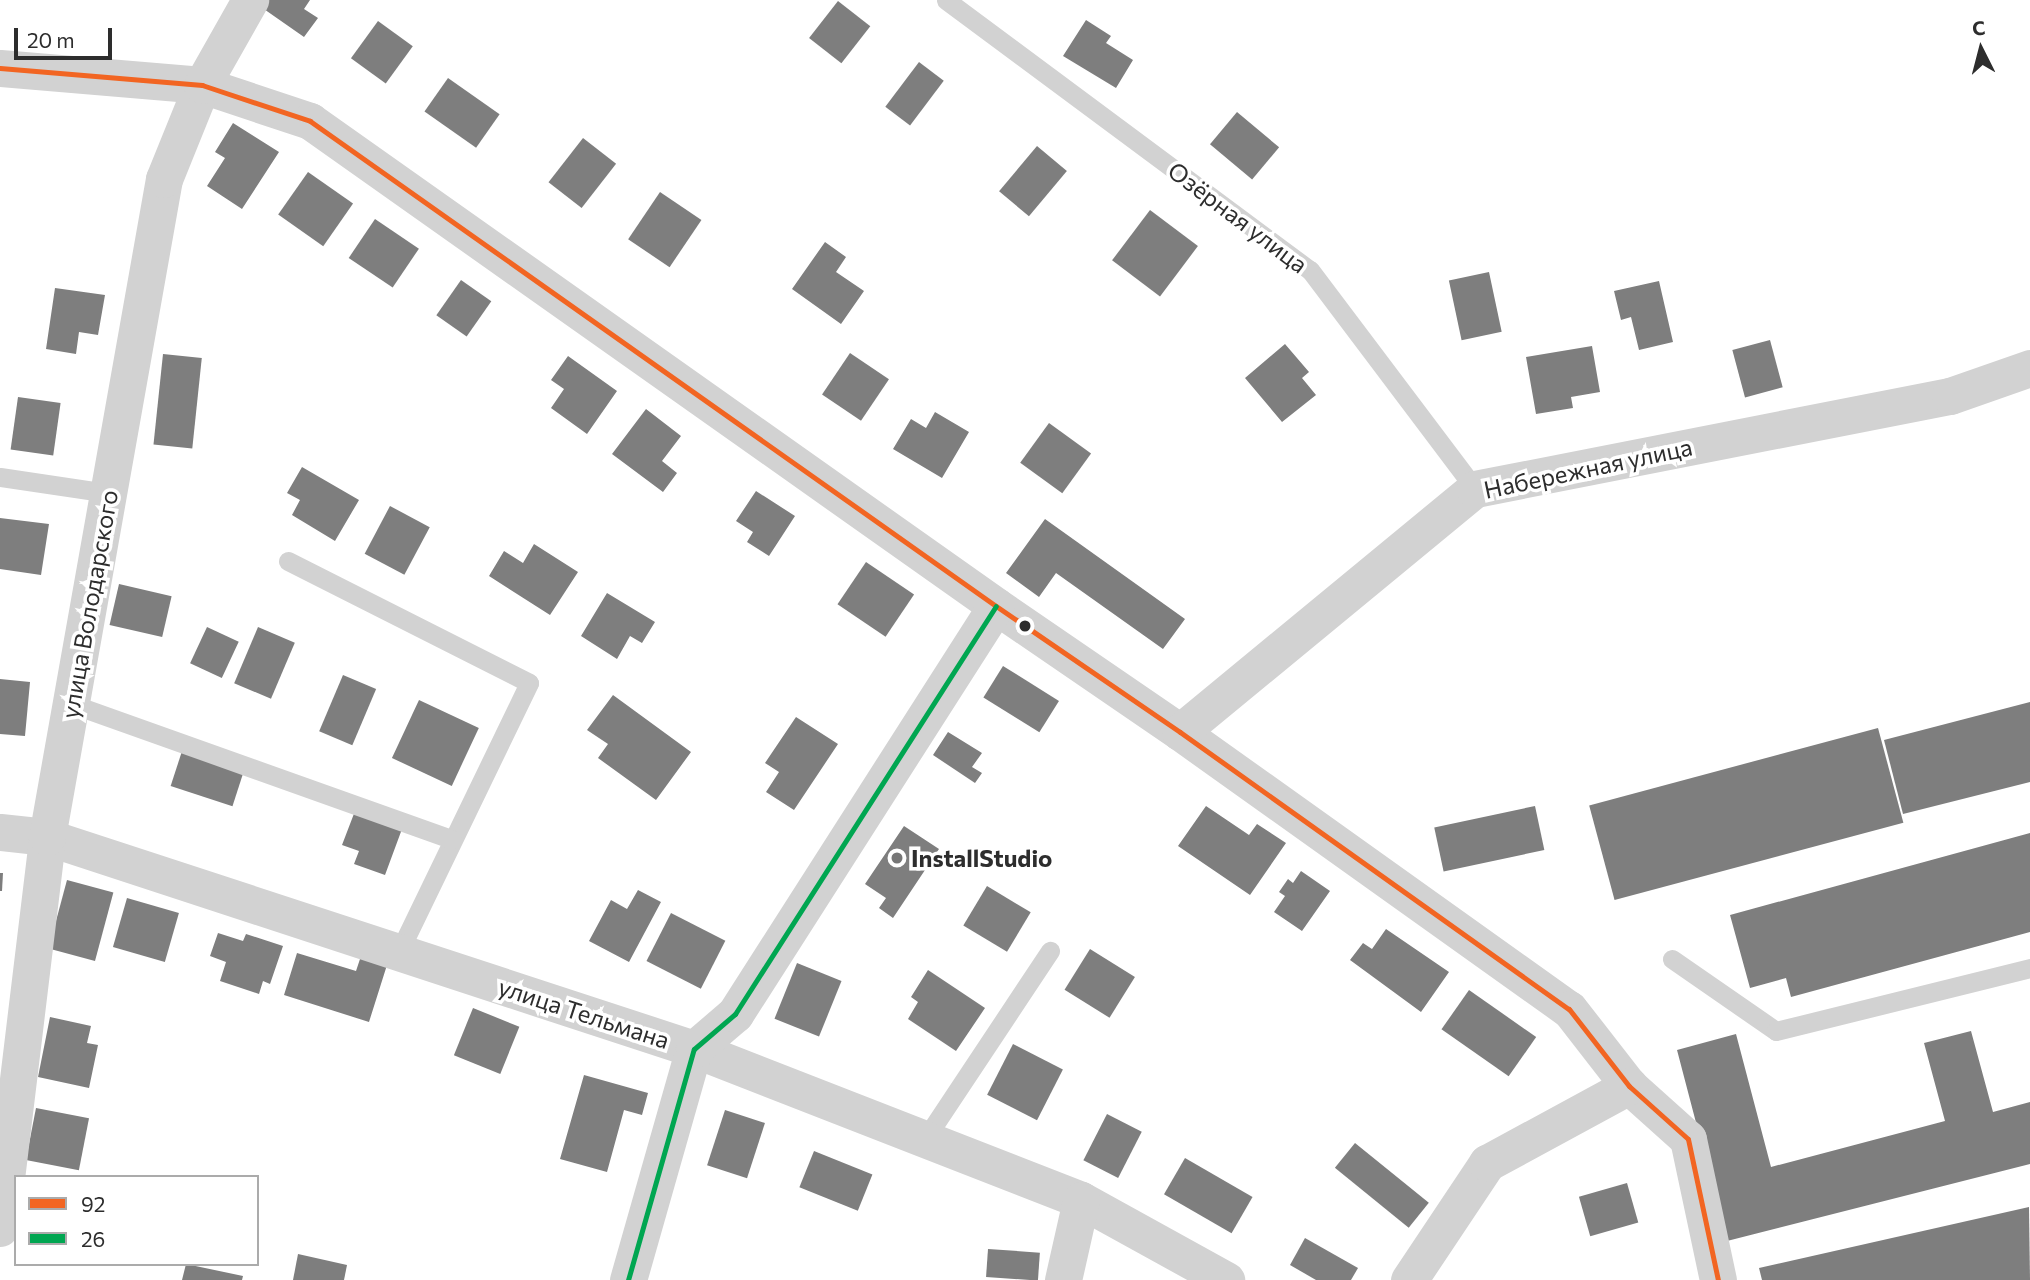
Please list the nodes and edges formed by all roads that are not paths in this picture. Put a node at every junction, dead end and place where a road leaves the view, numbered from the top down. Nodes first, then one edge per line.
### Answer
1 (250, 0) edge
2 (946, 0) edge
3 (0, 68) edge
4 (202, 85) junction
5 (2030, 368) edge
6 (0, 477) edge
7 (1475, 488) junction
8 (109, 493) junction
9 (288, 561) dead end
10 (996, 606) junction
11 (72, 704) junction
12 (1180, 732) junction
13 (0, 832) edge
14 (47, 837) junction
15 (452, 839) junction
16 (1050, 951) dead end
17 (399, 952) junction
18 (1672, 959) dead end
19 (2030, 968) edge
20 (694, 1049) junction
21 (1629, 1086) junction
22 (925, 1139) junction
23 (1081, 1200) junction
24 (0, 1228) edge
25 (628, 1280) edge
26 (1063, 1280) edge
27 (1226, 1280) edge
28 (1409, 1280) edge
29 (1718, 1280) edge

1 - 4 street, улица Володарского
2 - 7 lane, Озёрная улица
3 - 4 street
4 - 8 street, улица Володарского
4 - 10 street
5 - 7 street, Набережная улица
6 - 8 lane
7 - 12 street, Набережная улица
8 - 11 street, улица Володарского
9 - 15 lane
10 - 12 street
10 - 20 street
11 - 14 street, улица Володарского
11 - 15 lane
12 - 21 street
13 - 14 street, улица Тельмана
14 - 17 street, улица Тельмана
14 - 24 street, улица Володарского
15 - 17 lane
16 - 22 lane
17 - 20 street, улица Тельмана
18 - 19 lane
20 - 22 street, улица Тельмана
20 - 25 street
21 - 28 street
21 - 29 street
22 - 23 street, улица Тельмана
23 - 26 street
23 - 27 street, улица Тельмана

